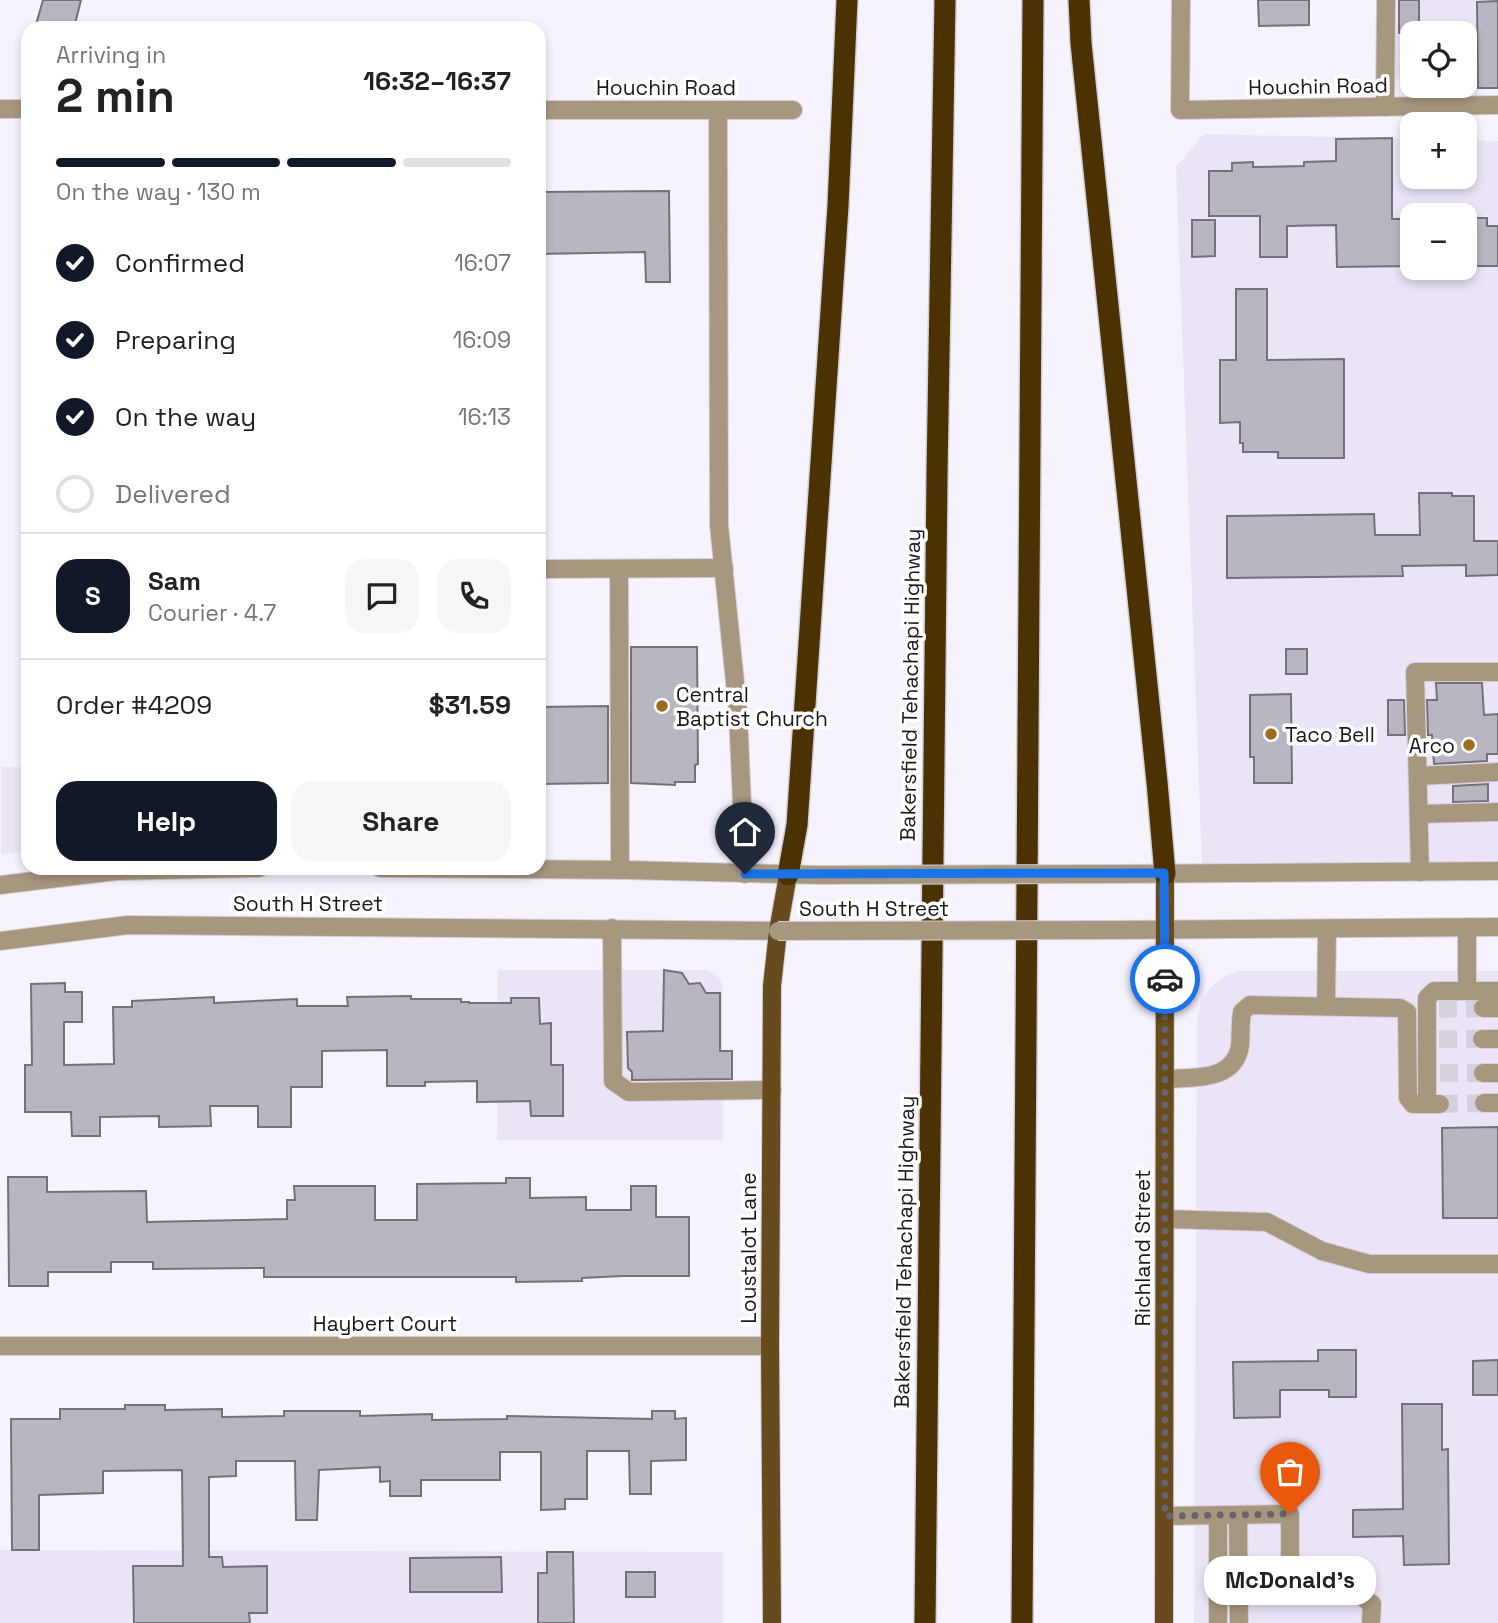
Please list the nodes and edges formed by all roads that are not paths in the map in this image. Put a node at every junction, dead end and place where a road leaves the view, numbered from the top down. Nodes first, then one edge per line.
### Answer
1 (848, 0) edge
2 (945, 0) edge
3 (1033, 0) edge
4 (1079, 0) edge
5 (1181, 0) edge
6 (1386, 0) edge
7 (1498, 105) edge
8 (1385, 107) junction
9 (0, 109) edge
10 (21, 109) edge
11 (546, 110) edge
12 (718, 110) junction
13 (793, 110) dead end
14 (724, 568) junction
15 (546, 569) edge
16 (619, 569) junction
17 (1498, 672) edge
18 (1498, 772) edge
19 (1419, 776) junction
20 (1498, 812) edge
21 (1419, 814) junction
22 (546, 869) edge
23 (620, 870) junction
24 (1498, 871) edge
25 (1420, 872) junction
26 (1164, 873) junction
27 (745, 874) junction
28 (85, 875) edge
29 (788, 875) junction
30 (0, 885) edge
31 (1498, 927) edge
32 (612, 928) junction
33 (1467, 928) junction
34 (1327, 929) junction
35 (1164, 930) junction
36 (778, 931) junction
37 (0, 941) edge
38 (1467, 991) junction
39 (1498, 991) edge
40 (1326, 1006) junction
41 (1165, 1079) junction
42 (772, 1090) junction
43 (1165, 1219) junction
44 (1498, 1264) edge
45 (0, 1346) edge
46 (770, 1346) junction
47 (1218, 1515) junction
48 (1238, 1515) junction
49 (1165, 1516) junction
50 (772, 1623) edge
51 (925, 1623) edge
52 (1022, 1623) edge
53 (1164, 1623) edge
54 (1218, 1623) edge
55 (1239, 1623) edge
56 (1371, 1623) edge

1 - 29 highway
2 - 51 highway, Bakersfield Tehachapi Highway
3 - 52 highway
4 - 26 highway
5 - 8 street, Houchin Road
6 - 8 street
7 - 8 street, Houchin Road
9 - 10 street
11 - 12 street, Houchin Road
12 - 13 street, Houchin Road
12 - 14 street
14 - 16 street
14 - 27 street
15 - 16 street
16 - 23 street
17 - 19 street
18 - 19 street
19 - 21 street
20 - 21 street
21 - 25 street
22 - 23 street, South H Street
23 - 27 street, South H Street
24 - 25 street, South H Street
25 - 26 street, South H Street
26 - 29 street, South H Street, bridge
26 - 35 main road, Richland Street
27 - 29 street, South H Street
28 - 30 street, South H Street
29 - 36 main road, Loustalot Lane
31 - 33 street, South H Street
32 - 36 street, South H Street
32 - 37 street, South H Street
32 - 42 street
33 - 34 street, South H Street
33 - 38 street
34 - 35 street, South H Street
34 - 40 street
35 - 36 street, South H Street, bridge
35 - 41 main road, Richland Street
36 - 42 main road, Loustalot Lane
38 - 39 street
38 - 40 street
40 - 41 street
41 - 43 main road, Richland Street
42 - 46 main road, Loustalot Lane
43 - 44 street
43 - 49 main road, Richland Street
45 - 46 street, Haybert Court
46 - 50 main road, Loustalot Lane
47 - 48 street
47 - 49 street
47 - 54 street
48 - 55 street
48 - 56 street
49 - 53 main road, Richland Street

